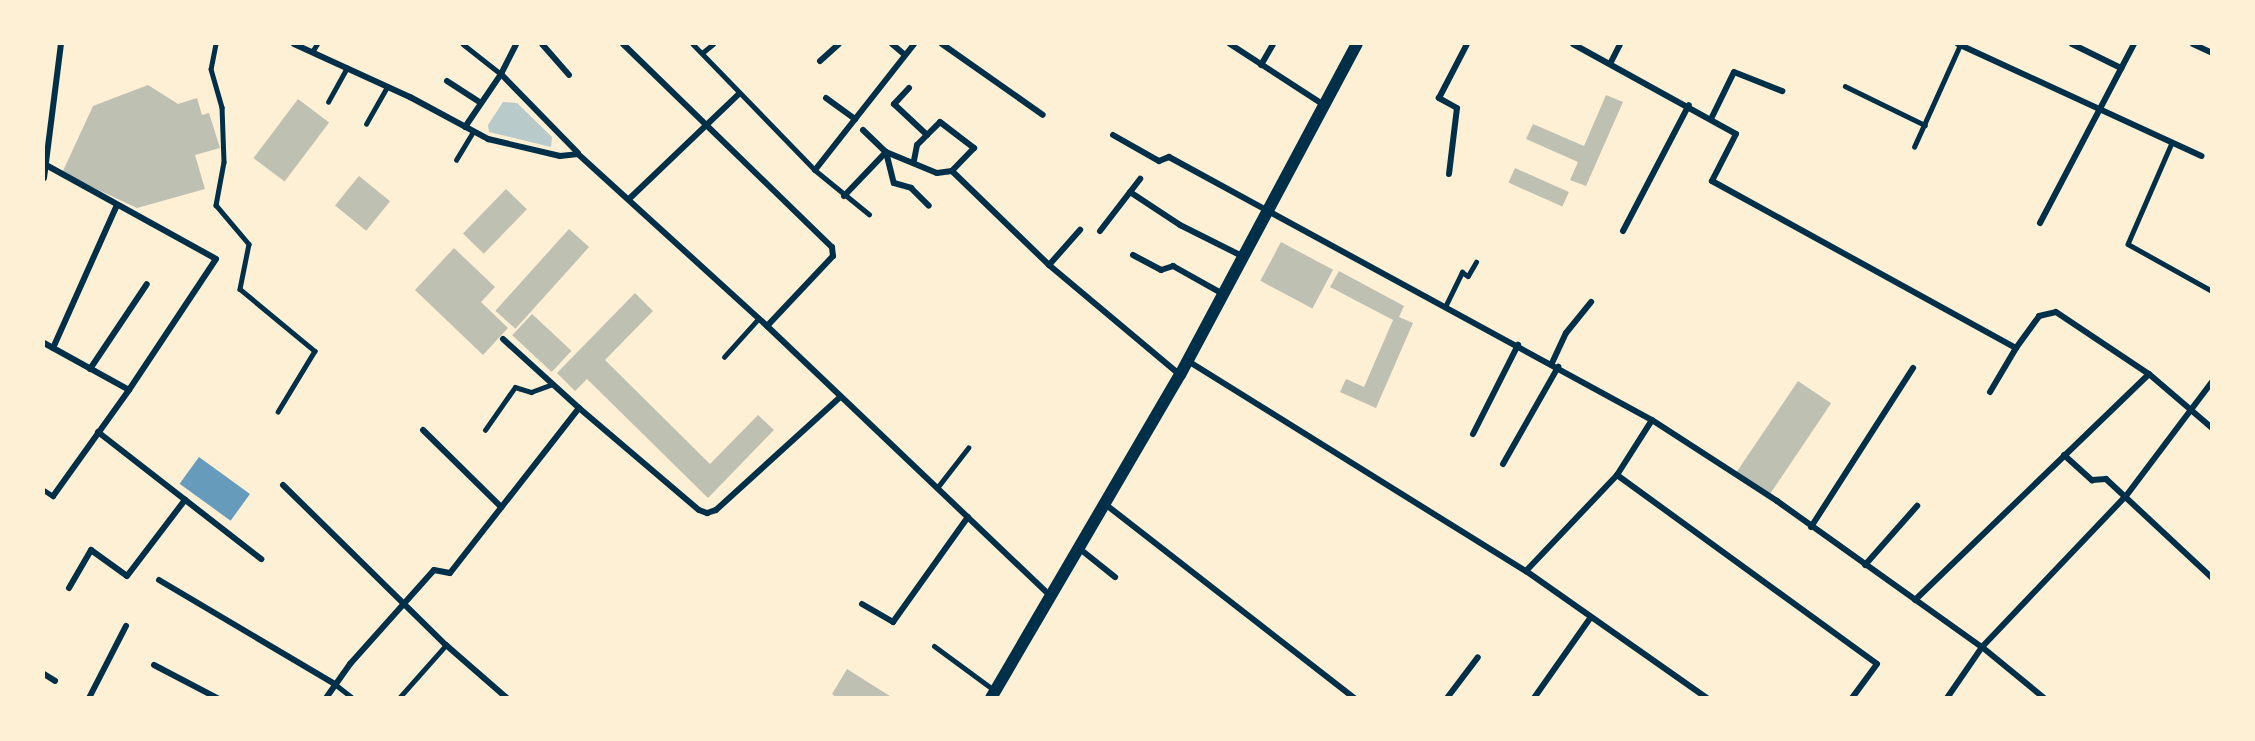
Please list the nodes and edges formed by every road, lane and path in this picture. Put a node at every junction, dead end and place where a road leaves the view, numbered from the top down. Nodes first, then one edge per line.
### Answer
1 (61, 44) edge
2 (216, 44) edge
3 (294, 44) edge
4 (317, 44) edge
5 (463, 44) edge
6 (516, 44) edge
7 (542, 44) edge
8 (623, 44) edge
9 (693, 44) edge
10 (713, 44) edge
11 (838, 44) edge
12 (892, 44) edge
13 (914, 44) edge
14 (942, 44) edge
15 (1230, 44) edge
16 (1273, 44) edge
17 (1357, 44) edge
18 (1467, 44) edge
19 (1573, 44) edge
20 (1620, 44) edge
21 (1959, 44) edge
22 (2072, 44) edge
23 (2134, 44) edge
24 (2193, 44) edge
25 (312, 52) junction
26 (702, 53) junction
27 (2211, 53) edge
28 (905, 55) junction
29 (820, 62) dead end
30 (1611, 62) junction
31 (1261, 65) junction
32 (347, 68) junction
33 (2121, 68) junction
34 (501, 74) junction
35 (569, 75) dead end
36 (447, 81) dead end
37 (1845, 86) dead end
38 (387, 87) junction
39 (909, 88) dead end
40 (1782, 91) dead end
41 (738, 95) junction
42 (826, 98) dead end
43 (328, 102) dead end
44 (481, 103) junction
45 (1324, 105) junction
46 (1689, 105) junction
47 (2100, 107) junction
48 (1043, 115) dead end
49 (1711, 118) junction
50 (855, 119) junction
51 (707, 123) junction
52 (366, 124) dead end
53 (1925, 124) junction
54 (465, 128) junction
55 (863, 130) dead end
56 (473, 132) junction
57 (927, 135) junction
58 (1113, 135) dead end
59 (2172, 143) junction
60 (1914, 147) dead end
61 (886, 152) junction
62 (578, 154) junction
63 (2202, 156) dead end
64 (456, 160) dead end
65 (914, 161) junction
66 (45, 165) junction
67 (814, 170) junction
68 (952, 171) junction
69 (1449, 174) dead end
70 (44, 178) edge
71 (1140, 179) dead end
72 (1130, 192) junction
73 (844, 196) junction
74 (629, 199) junction
75 (117, 205) junction
76 (929, 206) dead end
77 (1268, 209) junction
78 (869, 214) dead end
79 (2040, 222) dead end
80 (1080, 230) dead end
81 (1100, 231) dead end
82 (1623, 231) dead end
83 (1133, 255) dead end
84 (1245, 257) junction
85 (1476, 262) dead end
86 (1049, 266) junction
87 (147, 284) dead end
88 (2211, 291) edge
89 (1223, 294) junction
90 (1591, 302) dead end
91 (1445, 307) junction
92 (759, 318) junction
93 (767, 326) junction
94 (503, 339) dead end
95 (44, 343) edge
96 (1518, 345) junction
97 (53, 348) junction
98 (2016, 348) junction
99 (724, 357) dead end
100 (1188, 361) junction
101 (1555, 365) junction
102 (1913, 368) dead end
103 (90, 369) junction
104 (2149, 374) junction
105 (1180, 375) junction
106 (2211, 382) edge
107 (553, 384) junction
108 (129, 390) junction
109 (1990, 392) dead end
110 (840, 397) junction
111 (579, 408) junction
112 (2193, 410) junction
113 (278, 412) dead end
114 (1652, 420) junction
115 (2211, 428) edge
116 (423, 430) dead end
117 (485, 430) dead end
118 (98, 432) junction
119 (1473, 434) dead end
120 (968, 448) dead end
121 (2064, 455) junction
122 (1503, 464) dead end
123 (1617, 475) junction
124 (283, 485) dead end
125 (937, 488) junction
126 (44, 490) edge
127 (53, 496) joint
128 (2126, 496) junction
129 (185, 500) junction
130 (1105, 504) junction
131 (1917, 506) dead end
132 (501, 507) junction
133 (968, 517) junction
134 (1811, 527) junction
135 (1080, 549) junction
136 (261, 559) dead end
137 (1865, 565) junction
138 (1526, 571) junction
139 (1115, 577) dead end
140 (2211, 578) edge
141 (159, 580) dead end
142 (69, 588) dead end
143 (1052, 597) junction
144 (1915, 600) junction
145 (404, 602) junction
146 (862, 604) dead end
147 (1591, 617) junction
148 (126, 626) dead end
149 (447, 645) junction
150 (934, 646) dead end
151 (1982, 648) junction
152 (1478, 657) dead end
153 (154, 665) dead end
154 (44, 674) edge
155 (56, 681) dead end
156 (335, 684) junction
157 (997, 695) edge
158 (88, 698) edge
159 (217, 698) edge
160 (326, 698) edge
161 (353, 698) edge
162 (399, 698) edge
163 (507, 698) edge
164 (1354, 698) edge
165 (1447, 698) edge
166 (1534, 698) edge
167 (1707, 698) edge
168 (1852, 698) edge
169 (1947, 698) edge
170 (2044, 698) edge

1 - 66 street
2 - 113 lane
3 - 25 street
4 - 25 lane
5 - 34 lane
6 - 34 street
7 - 35 street
8 - 51 street
9 - 26 lane
10 - 26 lane
11 - 29 street
12 - 28 street
13 - 28 street
14 - 48 street
15 - 31 street
16 - 31 street
17 - 45 main road
18 - 69 street
19 - 30 street
20 - 30 street
21 - 47 street
21 - 53 lane
22 - 33 street
23 - 33 street
24 - 27 street
25 - 32 street
26 - 41 lane
28 - 50 street
30 - 46 street
31 - 45 street
32 - 38 street
32 - 43 lane
33 - 47 street
34 - 44 street
34 - 62 street
36 - 44 street
37 - 53 lane
38 - 52 lane
38 - 54 street
39 - 57 street
40 - 49 street
41 - 51 street
41 - 67 lane
42 - 50 street
44 - 54 street
45 - 77 main road
46 - 49 street
46 - 82 street
47 - 59 street
47 - 79 street
49 - 98 street
50 - 67 street
51 - 74 street
51 - 93 street
53 - 60 lane
54 - 56 street
55 - 61 street
56 - 62 street
56 - 64 lane
57 - 65 street
57 - 68 street
58 - 77 street
59 - 63 street
59 - 88 lane
61 - 65 street
61 - 73 street
61 - 76 street
62 - 74 street
65 - 68 street
66 - 70 street
66 - 75 street
67 - 73 lane
68 - 86 street
71 - 72 street
72 - 81 street
72 - 84 street
73 - 78 lane
74 - 92 street
75 - 97 street
75 - 108 street
77 - 84 main road
77 - 91 street
80 - 86 street
83 - 89 street
84 - 89 main road
85 - 91 lane
86 - 105 street
87 - 103 street
89 - 100 main road
90 - 101 street
91 - 96 street
92 - 93 street
92 - 99 lane
93 - 110 street
94 - 107 street
95 - 97 street
96 - 101 street
96 - 119 street
97 - 103 street
98 - 104 street
98 - 109 street
100 - 105 main road
100 - 138 street
101 - 114 street
101 - 122 street
102 - 134 street
103 - 108 street
104 - 112 street
104 - 121 street
105 - 130 main road
106 - 112 street
107 - 111 street
107 - 117 lane
108 - 118 street
110 - 111 street
110 - 125 street
111 - 132 street
112 - 115 street
112 - 128 street
114 - 123 street
114 - 134 street
116 - 132 street
118 - 127 street
118 - 129 street
120 - 125 lane
121 - 128 street
121 - 144 street
123 - 138 street
123 - 168 street
124 - 145 street
125 - 133 street
126 - 127 lane
128 - 140 street
128 - 151 street
129 - 136 street
129 - 142 street
130 - 135 main road
130 - 164 street
131 - 137 street
132 - 145 street
133 - 143 street
133 - 146 street
134 - 137 street
135 - 139 street
135 - 143 main road
137 - 144 street
138 - 147 street
141 - 156 street
143 - 157 main road
144 - 151 street
145 - 149 street
145 - 156 street
147 - 166 street
147 - 167 street
148 - 158 street
149 - 162 lane
149 - 163 street
150 - 157 street
151 - 169 street
151 - 170 street
152 - 165 street
153 - 159 street
154 - 155 street
156 - 160 street
156 - 161 lane

